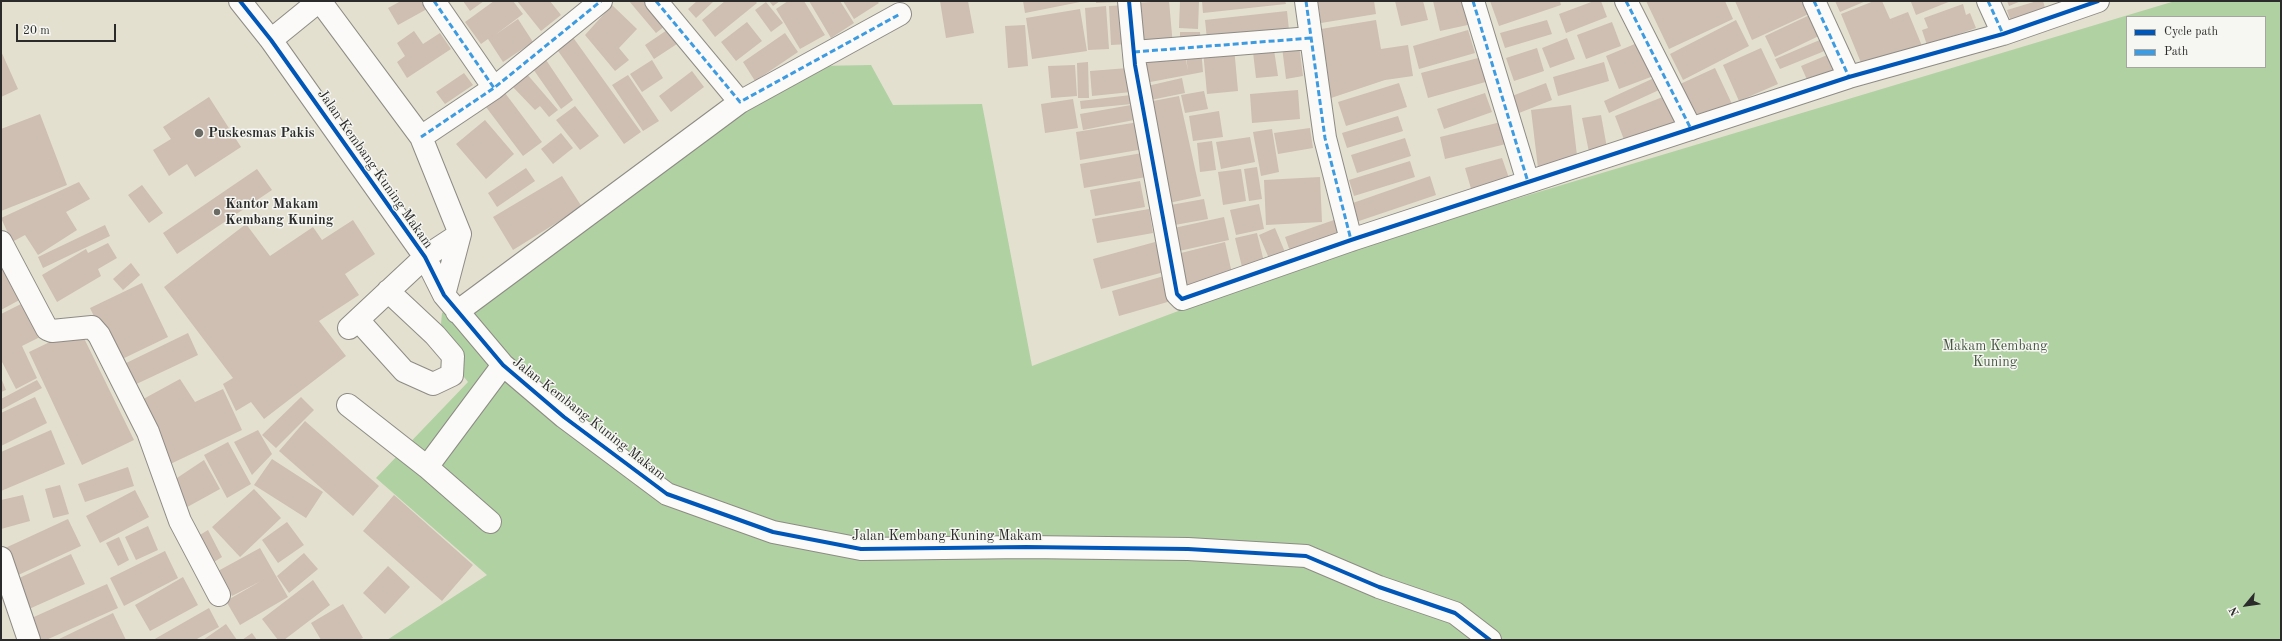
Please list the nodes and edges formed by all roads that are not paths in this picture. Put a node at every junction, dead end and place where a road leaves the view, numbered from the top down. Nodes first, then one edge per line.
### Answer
1 (240, 1) edge
2 (320, 1) edge
3 (434, 1) edge
4 (602, 1) edge
5 (656, 1) edge
6 (1129, 1) edge
7 (1306, 1) edge
8 (1473, 1) edge
9 (1626, 1) edge
10 (1814, 1) edge
11 (1988, 1) edge
12 (2098, 1) edge
13 (900, 14) dead end
14 (2003, 34) junction
15 (1311, 38) junction
16 (271, 40) junction
17 (1134, 52) junction
18 (1849, 77) junction
19 (494, 88) junction
20 (740, 102) junction
21 (1691, 129) junction
22 (421, 137) junction
23 (1528, 182) junction
24 (460, 234) junction
25 (1351, 240) junction
26 (1, 242) edge
27 (425, 257) junction
28 (388, 291) junction
29 (444, 295) junction
30 (457, 312) junction
31 (503, 365) junction
32 (348, 405) dead end
33 (427, 467) junction
34 (490, 522) dead end
35 (1, 558) edge
36 (219, 595) dead end
37 (29, 640) edge
38 (1490, 640) edge

1 - 16 street, Jalan Kembang Kuning Makam
2 - 16 street
2 - 22 street
3 - 19 street
4 - 19 street
5 - 20 street
6 - 17 street
7 - 15 street
8 - 23 street
9 - 21 street
10 - 18 street
11 - 14 street
12 - 14 street
13 - 20 street
14 - 18 street
15 - 17 street
15 - 25 street
16 - 27 street, Jalan Kembang Kuning Makam
17 - 25 street
18 - 21 street
19 - 22 street
20 - 30 street
21 - 23 street
22 - 24 street
23 - 25 street
24 - 27 street
24 - 29 street, Jalan Kembang Kuning Makam
26 - 36 street
27 - 28 street
27 - 29 street, Jalan Kembang Kuning Makam
28 - 28 street
29 - 30 street, Jalan Kembang Kuning Makam
30 - 31 street, Jalan Kembang Kuning Makam
31 - 33 street
31 - 38 street, Jalan Kembang Kuning Makam
32 - 33 street
33 - 34 street
35 - 37 street

